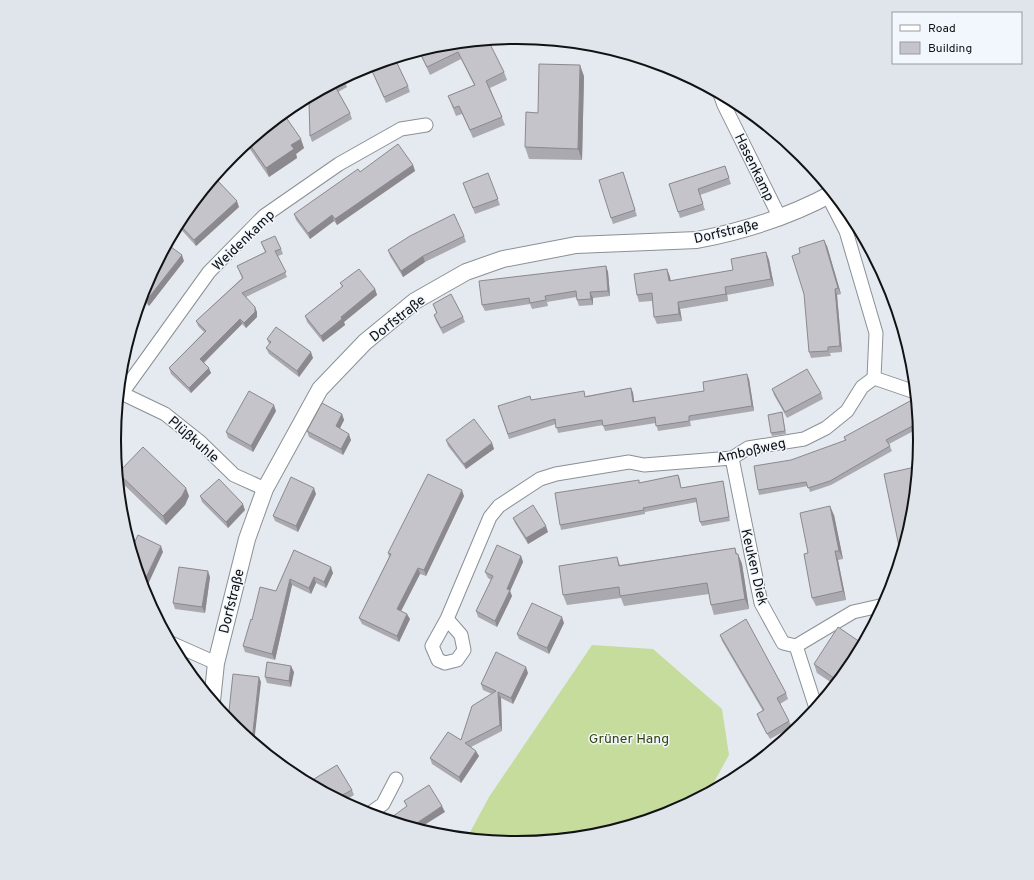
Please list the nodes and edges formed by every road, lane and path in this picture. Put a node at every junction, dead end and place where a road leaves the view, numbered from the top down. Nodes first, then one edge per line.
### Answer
1 (723, 102) edge
2 (426, 125) dead end
3 (829, 196) edge
4 (835, 205) edge
5 (780, 218) junction
6 (874, 378) junction
7 (125, 382) edge
8 (910, 390) edge
9 (124, 391) edge
10 (732, 458) junction
11 (265, 489) junction
12 (876, 607) edge
13 (447, 619) dead end
14 (796, 646) junction
15 (180, 647) edge
16 (216, 663) junction
17 (213, 693) edge
18 (814, 702) edge
19 (396, 779) dead end
20 (375, 810) edge

1 - 5 street, Hasenkamp
2 - 7 street, Weidenkamp
3 - 5 street, Dorfstraße
4 - 6 street
5 - 11 street, Dorfstraße
6 - 8 street
6 - 10 street, Amboßweg
9 - 11 street, Plüßkuhle
10 - 13 street, Amboßweg
10 - 14 street, Keuken Diek
11 - 16 street, Dorfstraße
12 - 14 street
14 - 18 street
15 - 16 street
16 - 17 street, Dorfstraße
19 - 20 street

